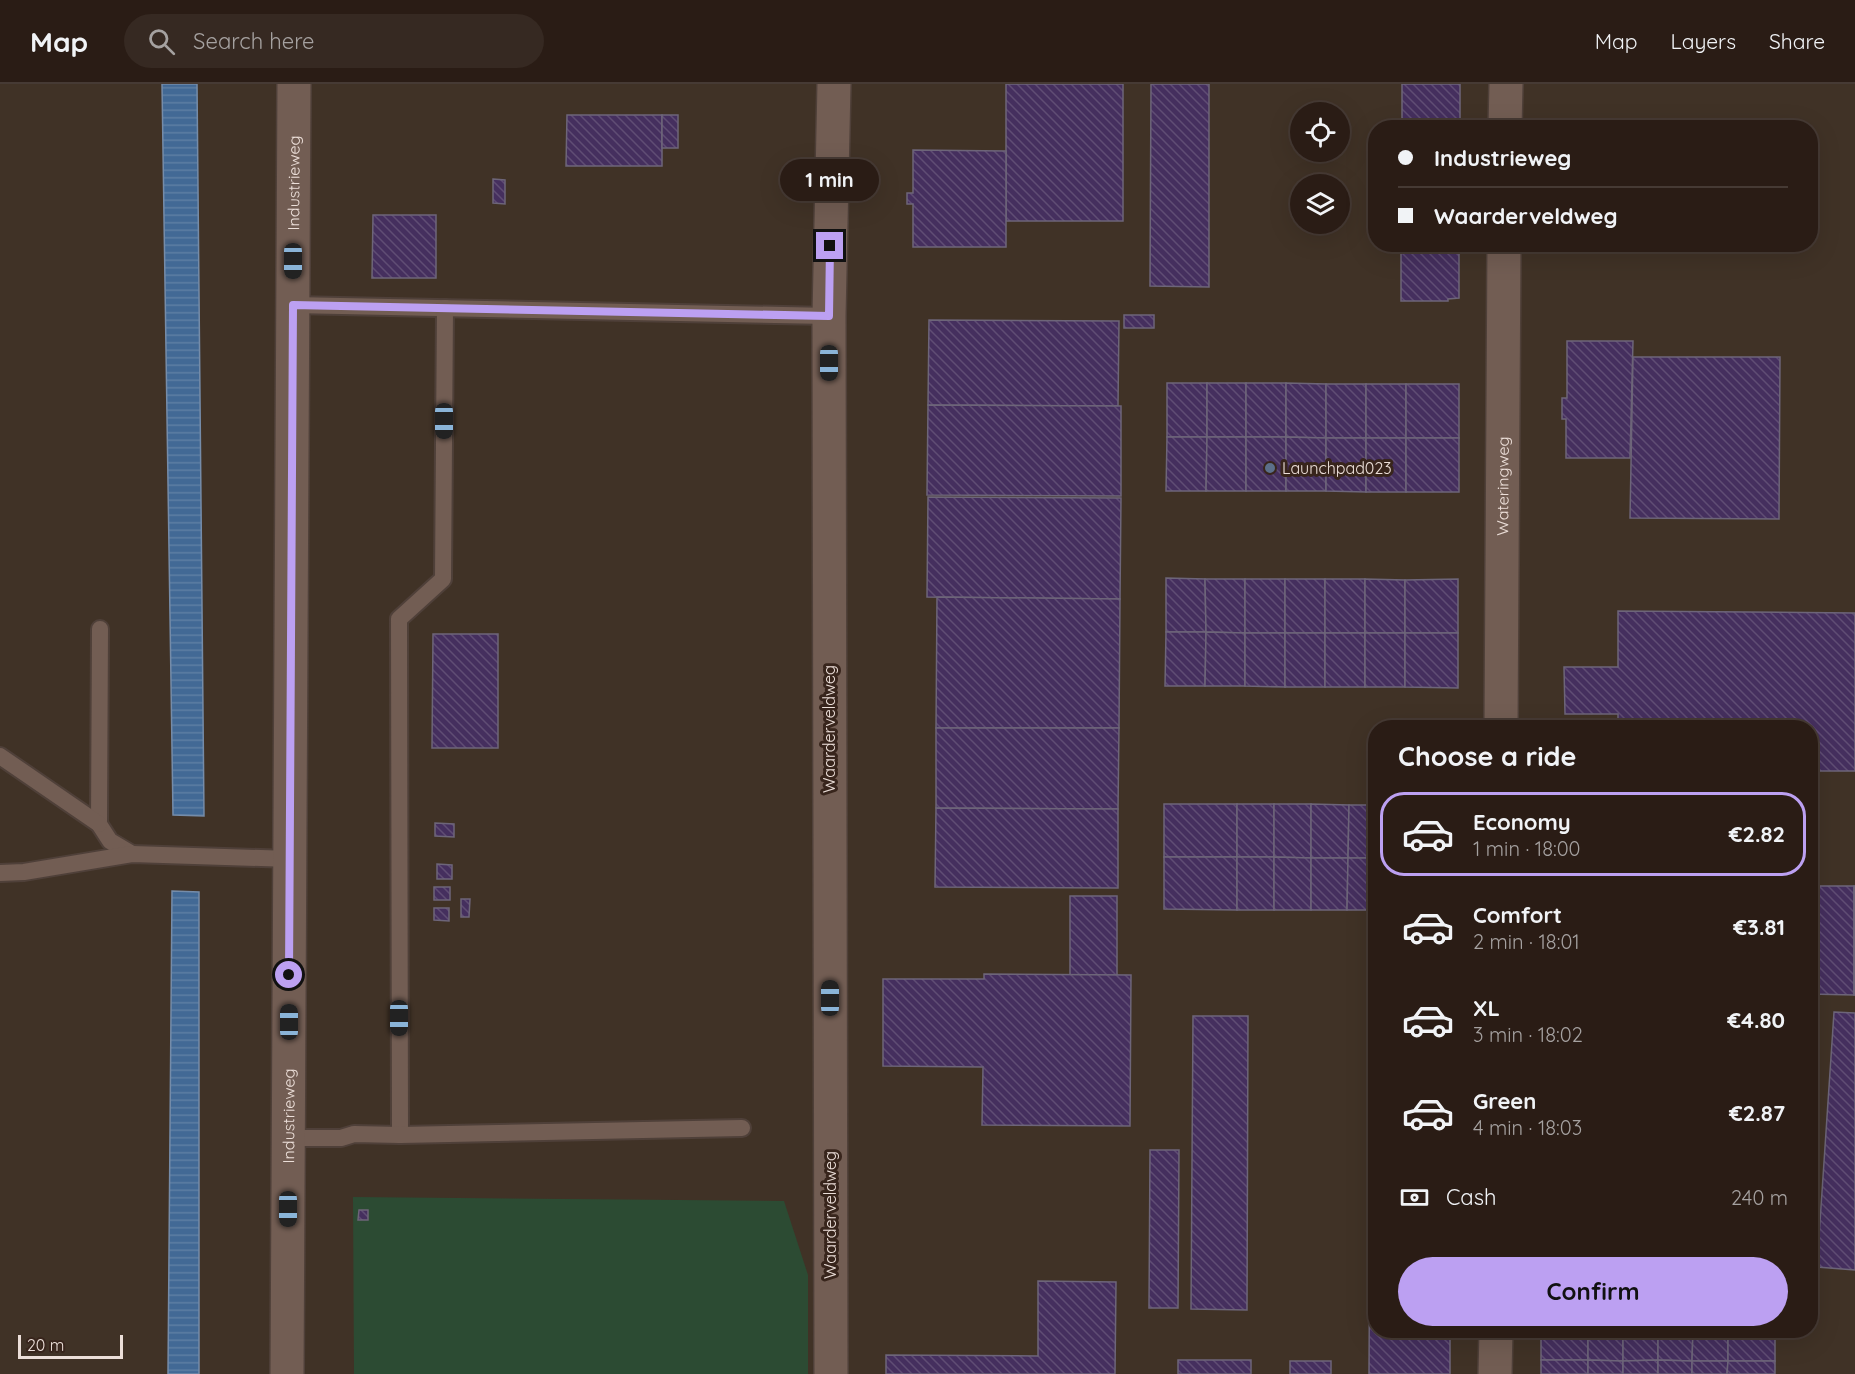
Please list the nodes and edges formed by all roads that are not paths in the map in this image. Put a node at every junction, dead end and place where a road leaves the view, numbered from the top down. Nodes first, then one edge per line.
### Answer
1 (294, 84) edge
2 (834, 84) edge
3 (1506, 84) edge
4 (1505, 120) edge
5 (1504, 252) edge
6 (293, 305) junction
7 (445, 308) junction
8 (829, 316) junction
9 (100, 628) dead end
10 (1501, 720) edge
11 (0, 756) edge
12 (99, 824) junction
13 (132, 854) junction
14 (290, 859) junction
15 (0, 873) edge
16 (742, 1128) dead end
17 (400, 1135) junction
18 (288, 1138) junction
19 (1496, 1338) edge
20 (287, 1374) edge
21 (831, 1374) edge
22 (1495, 1374) edge

1 - 6 street, Industrieweg
2 - 8 street, Waarderveldweg
3 - 4 street
5 - 10 street, Wateringweg
6 - 7 lane
6 - 14 street, Industrieweg
7 - 8 lane
7 - 17 lane
8 - 21 street, Waarderveldweg
9 - 12 lane
11 - 12 lane
12 - 13 lane
13 - 14 lane
13 - 15 lane
14 - 18 street, Industrieweg
16 - 17 lane
17 - 18 lane
18 - 20 street, Industrieweg
19 - 22 street

